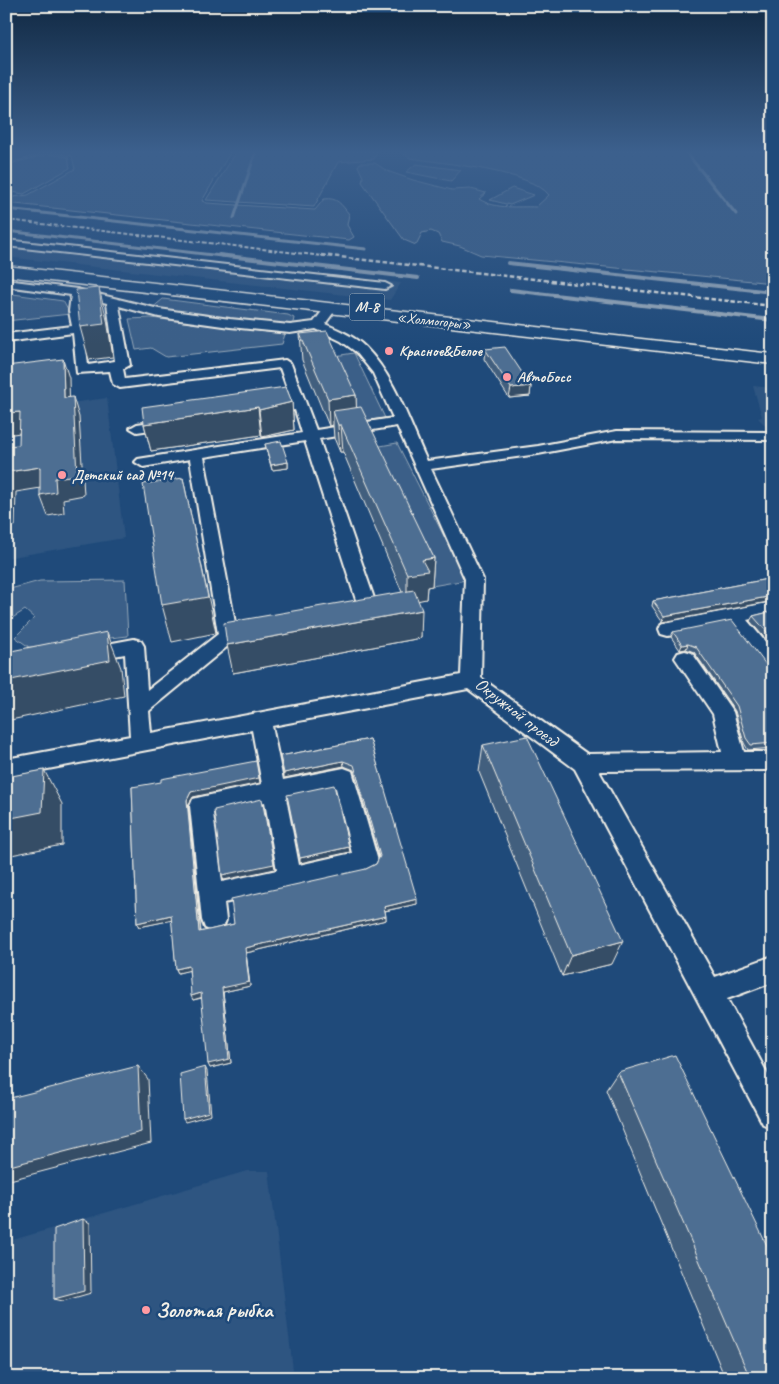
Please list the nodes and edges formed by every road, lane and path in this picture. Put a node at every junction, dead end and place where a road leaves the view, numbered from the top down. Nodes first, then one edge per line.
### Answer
1 (6, 243) edge
2 (6, 265) edge
3 (6, 270) edge
4 (6, 283) edge
5 (385, 286) dead end
6 (77, 292) junction
7 (113, 303) junction
8 (324, 317) junction
9 (78, 329) junction
10 (6, 338) edge
11 (773, 352) edge
12 (773, 359) edge
13 (115, 365) junction
14 (300, 405) junction
15 (252, 412) edge
16 (185, 421) edge
17 (403, 421) junction
18 (137, 428) dead end
19 (311, 435) junction
20 (773, 436) edge
21 (196, 452) junction
22 (142, 462) dead end
23 (423, 466) junction
24 (773, 608) edge
25 (330, 614) edge
26 (734, 616) junction
27 (265, 628) edge
28 (668, 629) dead end
29 (228, 636) junction
30 (65, 658) edge
31 (684, 658) dead end
32 (773, 665) edge
33 (471, 681) junction
34 (138, 709) junction
35 (261, 720) junction
36 (141, 743) junction
37 (735, 760) junction
38 (583, 763) junction
39 (771, 764) edge
40 (6, 768) edge
41 (274, 791) junction
42 (290, 878) junction
43 (211, 895) junction
44 (214, 920) dead end
45 (773, 970) edge
46 (709, 992) junction
47 (773, 1114) edge

1 - 5 street
2 - 11 highway, «Холмогоры» / М-8
3 - 8 highway, «Холмогоры» / М-8
4 - 6 street
6 - 7 street
6 - 9 street
7 - 8 street
7 - 13 street
8 - 12 highway, «Холмогоры» / М-8
8 - 17 street, Окружной проезд
9 - 10 street
9 - 13 street
13 - 14 street
14 - 15 street
14 - 19 street
16 - 18 street
17 - 19 street
17 - 23 street, Окружной проезд
19 - 21 street
19 - 25 street
20 - 23 street
21 - 22 street
21 - 29 street
23 - 33 street, Окружной проезд
24 - 26 street
26 - 28 street
26 - 32 street
27 - 29 street
29 - 34 street
30 - 34 street
31 - 37 street
33 - 35 street
33 - 38 street, Окружной проезд
34 - 36 street
35 - 36 street
35 - 41 street
36 - 40 street
37 - 38 street
37 - 39 street
38 - 46 street, Окружной проезд
41 - 42 street
41 - 42 street
41 - 43 street
42 - 43 street
43 - 44 street
45 - 46 street
46 - 47 street, Окружной проезд

